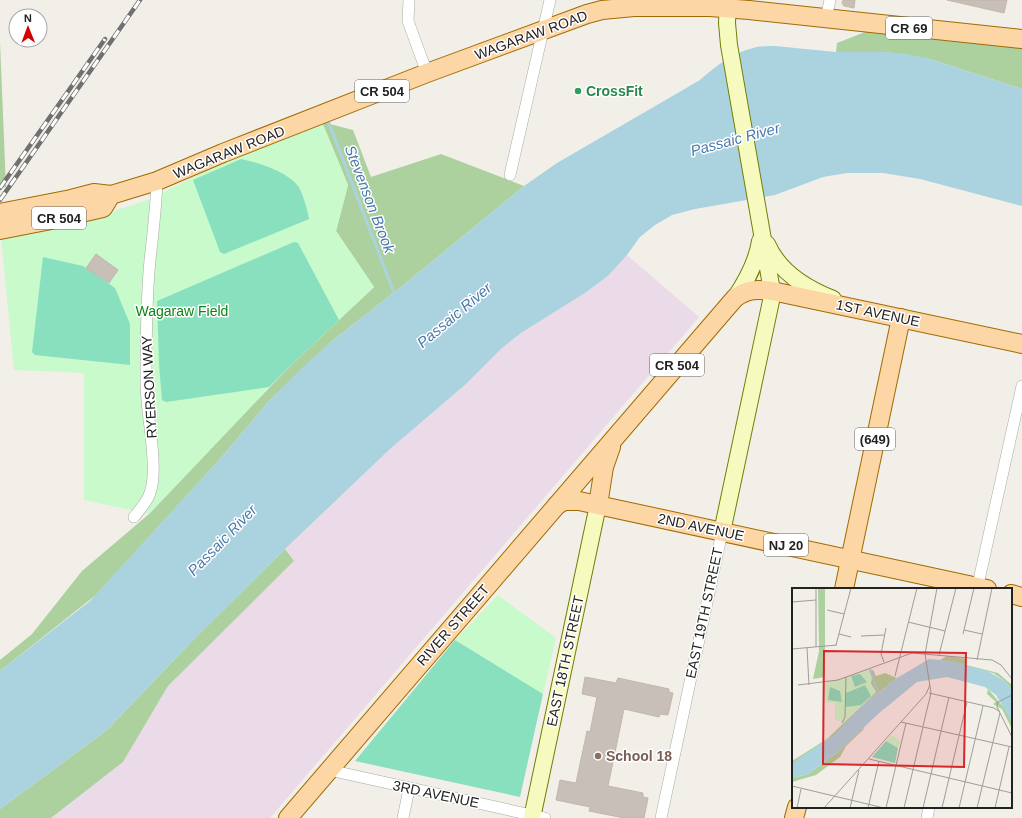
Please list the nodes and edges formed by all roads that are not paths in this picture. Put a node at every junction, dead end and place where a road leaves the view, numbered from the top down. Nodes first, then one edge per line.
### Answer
1 (409, 0) edge
2 (550, 0) edge
3 (830, 0) edge
4 (727, 4) edge
5 (826, 18) junction
6 (543, 30) junction
7 (1022, 40) edge
8 (427, 73) junction
9 (510, 175) dead end
10 (157, 181) junction
11 (111, 195) junction
12 (0, 213) edge
13 (0, 230) edge
14 (762, 231) junction
15 (772, 291) junction
16 (735, 298) junction
17 (860, 309) junction
18 (901, 318) junction
19 (1022, 344) edge
20 (1022, 386) edge
21 (619, 432) junction
22 (557, 505) junction
23 (598, 505) junction
24 (134, 517) dead end
25 (722, 532) junction
26 (850, 559) junction
27 (844, 588) edge
28 (981, 588) edge
29 (1012, 594) edge
30 (1022, 597) edge
31 (328, 770) junction
32 (409, 789) junction
33 (797, 808) edge
34 (929, 808) edge
35 (536, 817) edge
36 (288, 818) edge
37 (403, 818) edge
38 (661, 818) edge
39 (794, 818) edge
40 (927, 818) edge

1 - 8 street
2 - 6 street
3 - 5 street
4 - 5 main road, WAGARAW ROAD / CR 69
4 - 6 main road, WAGARAW ROAD / CR 504
4 - 14 main road, CR 504
5 - 7 main road, WAGARAW ROAD / CR 69
6 - 8 main road, WAGARAW ROAD / CR 504
6 - 9 street
8 - 10 main road, WAGARAW ROAD / CR 504
10 - 11 main road, WAGARAW ROAD / CR 504
10 - 24 street, RYERSON WAY
11 - 12 main road, WAGARAW ROAD / CR 504
11 - 13 main road, CR 504
14 - 15 main road, EAST 19TH STREET
14 - 16 main road, RIVER STREET / CR 504
14 - 17 main road, CR 504
15 - 16 main road, 1ST AVENUE
15 - 17 main road, 1ST AVENUE
15 - 25 main road, EAST 19TH STREET
16 - 21 main road, RIVER STREET / CR 504
17 - 18 main road, 1ST AVENUE
18 - 19 main road, 1ST AVENUE
18 - 26 main road, (649)
20 - 28 street
21 - 22 main road, RIVER STREET
21 - 23 main road, RIVER STREET / CR 504
22 - 23 main road, 2ND AVENUE
22 - 31 main road, RIVER STREET
23 - 25 main road, 2ND AVENUE / NJ 20
23 - 35 main road, EAST 18TH STREET
25 - 26 main road, 2ND AVENUE / NJ 20
25 - 38 street, EAST 19TH STREET
26 - 27 main road, (649)
26 - 28 main road, 2ND AVENUE / NJ 20
29 - 30 main road
31 - 32 street, 3RD AVENUE
31 - 36 main road, RIVER STREET
32 - 35 street, 3RD AVENUE
32 - 37 street
33 - 39 main road
34 - 40 street

